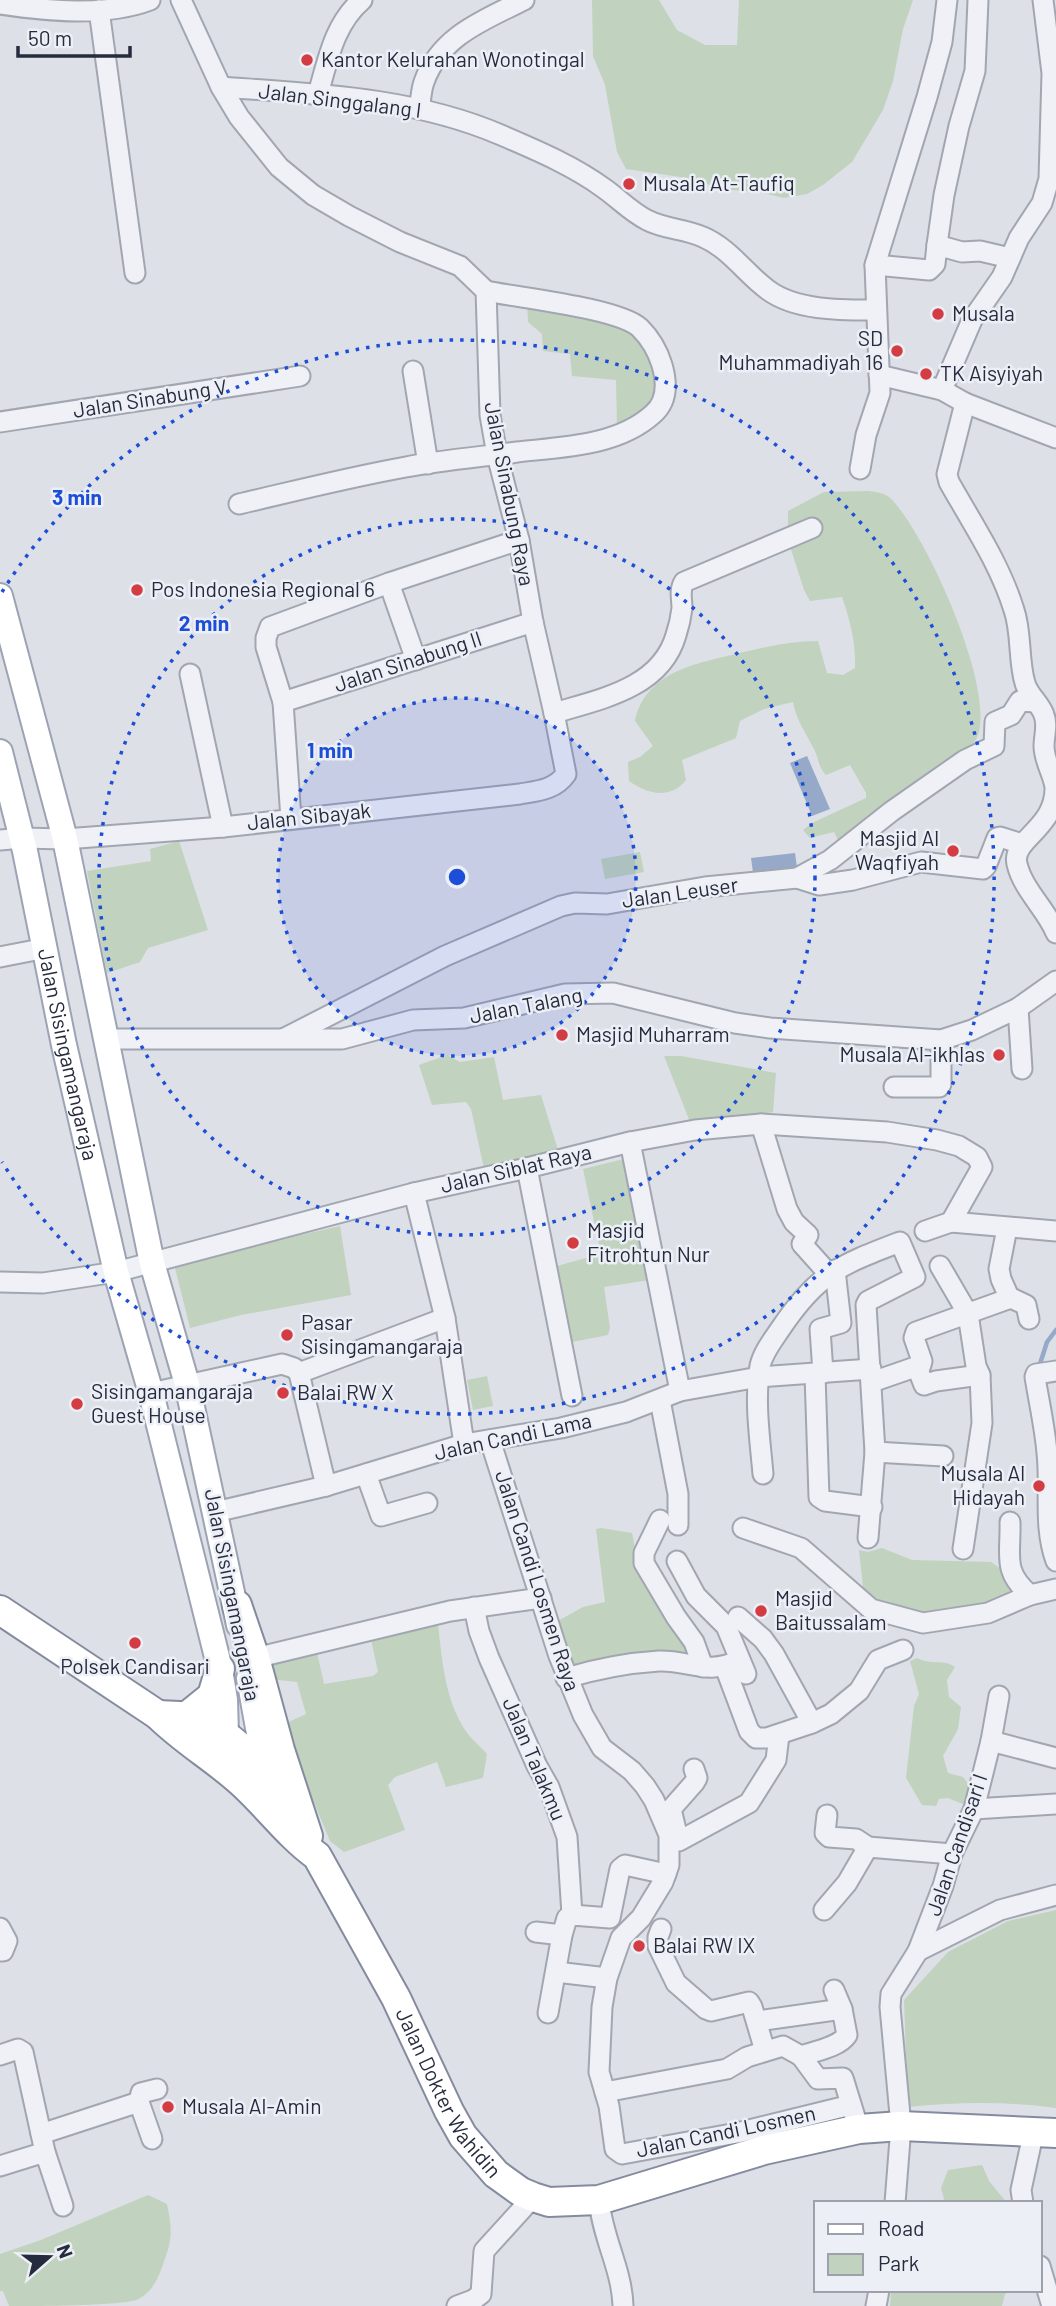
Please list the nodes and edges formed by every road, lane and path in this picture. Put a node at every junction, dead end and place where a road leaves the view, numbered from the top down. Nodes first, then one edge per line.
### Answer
1 (150, 0) edge
2 (181, 0) edge
3 (362, 0) edge
4 (524, 0) edge
5 (947, 0) edge
6 (978, 0) edge
7 (1043, 0) edge
8 (0, 4) edge
9 (72, 5) edge
10 (99, 10) junction
11 (221, 87) junction
12 (318, 94) junction
13 (419, 109) junction
14 (1054, 136) edge
15 (1049, 202) edge
16 (937, 246) junction
17 (1010, 258) junction
18 (875, 265) junction
19 (135, 273) dead end
20 (486, 292) junction
21 (876, 310) junction
22 (413, 371) dead end
23 (879, 375) junction
24 (300, 376) dead end
25 (942, 390) junction
26 (965, 403) junction
27 (0, 422) edge
28 (1056, 438) edge
29 (497, 454) junction
30 (428, 464) junction
31 (860, 469) dead end
32 (239, 504) dead end
33 (812, 528) dead end
34 (519, 540) junction
35 (389, 583) junction
36 (0, 596) edge
37 (533, 622) junction
38 (8, 652) edge
39 (416, 660) junction
40 (190, 674) dead end
41 (283, 702) junction
42 (1044, 705) edge
43 (554, 713) junction
44 (0, 752) edge
45 (551, 788) joint
46 (290, 819) junction
47 (223, 827) junction
48 (11, 839) edge
49 (65, 839) junction
50 (1021, 844) junction
51 (797, 878) junction
52 (1056, 933) edge
53 (46, 948) junction
54 (0, 957) edge
55 (1056, 981) edge
56 (1018, 1008) junction
57 (106, 1039) junction
58 (281, 1040) junction
59 (942, 1041) junction
60 (1022, 1069) dead end
61 (894, 1087) dead end
62 (761, 1124) junction
63 (630, 1142) junction
64 (527, 1168) junction
65 (414, 1193) junction
66 (951, 1222) junction
67 (1007, 1228) junction
68 (925, 1231) dead end
69 (1056, 1231) edge
70 (152, 1262) junction
71 (940, 1266) dead end
72 (116, 1272) junction
73 (832, 1272) junction
74 (0, 1282) edge
75 (1009, 1297) junction
76 (968, 1314) junction
77 (445, 1318) junction
78 (1029, 1319) dead end
79 (917, 1367) junction
80 (1045, 1372) edge
81 (299, 1373) junction
82 (819, 1373) junction
83 (872, 1375) junction
84 (980, 1375) junction
85 (759, 1377) junction
86 (187, 1384) junction
87 (680, 1391) junction
88 (151, 1393) junction
89 (572, 1396) dead end
90 (660, 1400) junction
91 (490, 1440) junction
92 (464, 1444) junction
93 (875, 1452) junction
94 (943, 1456) dead end
95 (366, 1474) junction
96 (763, 1474) dead end
97 (326, 1486) junction
98 (427, 1503) dead end
99 (872, 1507) junction
100 (215, 1512) junction
101 (1010, 1522) dead end
102 (743, 1528) dead end
103 (868, 1538) dead end
104 (962, 1549) dead end
105 (226, 1558) junction
106 (677, 1561) dead end
107 (1056, 1561) edge
108 (195, 1567) junction
109 (1056, 1589) edge
110 (1030, 1595) junction
111 (541, 1598) junction
112 (237, 1605) junction
113 (474, 1607) junction
114 (0, 1610) edge
115 (738, 1617) dead end
116 (903, 1650) dead end
117 (255, 1658) junction
118 (703, 1667) junction
119 (737, 1667) junction
120 (220, 1669) junction
121 (566, 1678) junction
122 (999, 1696) dead end
123 (158, 1715) junction
124 (186, 1717) junction
125 (812, 1723) junction
126 (226, 1734) junction
127 (779, 1735) junction
128 (991, 1741) junction
129 (1056, 1758) edge
130 (216, 1763) junction
131 (694, 1769) dead end
132 (251, 1775) junction
133 (1056, 1804) edge
134 (974, 1809) junction
135 (827, 1815) dead end
136 (679, 1841) junction
137 (312, 1846) junction
138 (868, 1847) junction
139 (952, 1854) junction
140 (666, 1874) junction
141 (1056, 1895) edge
142 (824, 1910) dead end
143 (572, 1916) junction
144 (641, 1918) junction
145 (0, 1927) edge
146 (661, 1929) dead end
147 (536, 1931) dead end
148 (562, 1935) junction
149 (1, 1951) edge
150 (918, 1951) junction
151 (556, 1972) junction
152 (607, 1978) junction
153 (834, 1990) dead end
154 (842, 2009) junction
155 (548, 2013) dead end
156 (757, 2021) junction
157 (765, 2050) junction
158 (0, 2055) edge
159 (802, 2056) junction
160 (157, 2089) dead end
161 (605, 2092) junction
162 (139, 2102) junction
163 (855, 2117) junction
164 (901, 2126) junction
165 (1045, 2131) edge
166 (152, 2139) dead end
167 (43, 2143) junction
168 (0, 2166) edge
169 (533, 2197) junction
170 (599, 2200) junction
171 (895, 2201) edge
172 (1023, 2201) edge
173 (63, 2206) dead end
174 (1046, 2275) edge
175 (457, 2306) edge
176 (623, 2306) edge
177 (1052, 2306) edge

1 - 10 street
2 - 11 street
3 - 12 street
4 - 13 street
5 - 18 street
6 - 16 street
7 - 14 street
8 - 9 street
9 - 10 street
10 - 19 street
11 - 12 street, Jalan Singgalang I
11 - 20 street
12 - 13 street, Jalan Singgalang I
13 - 21 street, Jalan Singgalang I
14 - 15 street
15 - 17 street
16 - 17 street
16 - 18 street
17 - 25 street
18 - 21 street
20 - 29 street, Jalan Sinabung Raya
20 - 29 street
21 - 23 street
22 - 30 street
23 - 25 street
23 - 31 street
24 - 27 street, Jalan Sinabung V
25 - 26 street
26 - 28 street
26 - 42 street
29 - 30 street
29 - 34 street, Jalan Sinabung Raya
30 - 32 street
33 - 43 street
34 - 35 street
34 - 37 street, Jalan Sinabung Raya
35 - 39 street
35 - 41 street
36 - 38 main road, Jalan Sisingamangaraja
37 - 39 street, Jalan Sinabung II
37 - 43 street, Jalan Sinabung Raya
38 - 49 main road, Jalan Sisingamangaraja
39 - 41 street, Jalan Sinabung II
40 - 47 street
41 - 46 street
42 - 50 street
42 - 51 street, Jalan Leuser
43 - 45 street, Jalan Sinabung Raya
44 - 48 main road, Jalan Sisingamangaraja
45 - 46 street, Jalan Sibayak
46 - 47 street, Jalan Sibayak
47 - 49 street, Jalan Sibayak
48 - 49 street
48 - 53 main road, Jalan Sisingamangaraja
49 - 57 main road, Jalan Sisingamangaraja
50 - 51 street
50 - 52 street
51 - 58 street, Jalan Leuser
53 - 54 street
53 - 72 main road, Jalan Sisingamangaraja
55 - 56 street, Jalan Talang
56 - 59 street, Jalan Talang
56 - 60 street
57 - 58 street, Jalan Talang
57 - 70 main road, Jalan Sisingamangaraja
58 - 59 street, Jalan Talang
59 - 61 street
62 - 63 street, Jalan Siblat Raya
62 - 66 street, Jalan Siblat Raya
62 - 73 street
63 - 64 street, Jalan Siblat Raya
63 - 87 street
64 - 65 street, Jalan Siblat Raya
64 - 89 street
65 - 70 street, Jalan Siblat Raya
65 - 77 street
66 - 67 street
66 - 68 street
67 - 69 street
67 - 75 street
70 - 72 street
70 - 86 main road, Jalan Sisingamangaraja
71 - 76 street
72 - 74 street
72 - 88 main road, Jalan Sisingamangaraja
73 - 82 street
73 - 83 street
73 - 85 street
75 - 76 street
75 - 78 street
76 - 79 street
76 - 84 street
77 - 81 street
77 - 92 street
79 - 83 street, Jalan Candi Lama
79 - 84 street
80 - 107 street
81 - 86 street
81 - 97 street
82 - 83 street, Jalan Candi Lama
82 - 85 street, Jalan Candi Lama
82 - 99 street
83 - 93 street
84 - 104 street
85 - 87 street, Jalan Candi Lama
85 - 96 street
86 - 88 street
86 - 100 main road, Jalan Sisingamangaraja
87 - 90 street, Jalan Candi Lama
88 - 108 main road, Jalan Sisingamangaraja
90 - 91 street, Jalan Candi Lama
90 - 118 street
91 - 92 street, Jalan Candi Lama
91 - 111 street, Jalan Candi Losmen Raya
92 - 95 street, Jalan Candi Lama
93 - 94 street
93 - 99 street
95 - 97 street, Jalan Candi Lama
95 - 98 street
97 - 100 street, Jalan Candi Lama
99 - 103 street
100 - 105 main road, Jalan Sisingamangaraja
101 - 110 street
102 - 110 street
105 - 108 main road
105 - 112 main road, Jalan Sisingamangaraja
106 - 119 street
108 - 120 main road, Jalan Sisingamangaraja
109 - 110 street
111 - 113 street
111 - 121 street, Jalan Candi Losmen Raya
112 - 117 highway
112 - 132 main road, Jalan Sisingamangaraja
113 - 117 street
113 - 143 street, Jalan Talakmu
114 - 123 highway, Jalan Dokter Wahidin
115 - 125 street
116 - 125 street
117 - 137 highway
118 - 119 street
118 - 121 street
119 - 127 street
120 - 124 highway
120 - 126 main road, Jalan Sisingamangaraja
121 - 140 street, Jalan Candi Losmen Raya
122 - 128 street, Jalan Candisari I
123 - 124 highway
123 - 130 highway, Jalan Dokter Wahidin
124 - 126 highway
125 - 127 street
126 - 130 highway
126 - 132 highway
127 - 136 street
128 - 129 street
128 - 134 street, Jalan Candisari I
130 - 132 highway, Jalan Dokter Wahidin
131 - 136 street
132 - 137 highway, Jalan Dokter Wahidin
133 - 134 street
134 - 139 street, Jalan Candisari I
135 - 138 street
136 - 144 street
137 - 169 highway, Jalan Dokter Wahidin
138 - 139 street
138 - 142 street
139 - 150 street, Jalan Candisari I
140 - 143 street
140 - 144 street, Jalan Candi Losmen Raya
141 - 150 street
143 - 148 street
144 - 152 street, Jalan Candi Losmen Raya
145 - 149 street
146 - 156 street
147 - 148 street
148 - 151 street
150 - 164 street, Jalan Candisari I
151 - 152 street
151 - 155 street
152 - 161 street, Jalan Candi Losmen Raya
153 - 154 street
154 - 156 street
154 - 159 street
156 - 157 street
157 - 159 street
157 - 161 street
158 - 167 street
159 - 163 street, Jalan Candi Losmen
160 - 162 street
161 - 163 street, Jalan Candi Losmen
162 - 166 street
162 - 167 street
163 - 164 highway, Jalan Dokter Wahidin
163 - 170 highway, Jalan Dokter Wahidin
164 - 165 highway, Jalan Dokter Wahidin
164 - 171 street, Jalan Candisari I
165 - 172 street
167 - 168 street
167 - 173 street
169 - 170 highway, Jalan Dokter Wahidin
169 - 175 street
170 - 176 street
174 - 177 street

